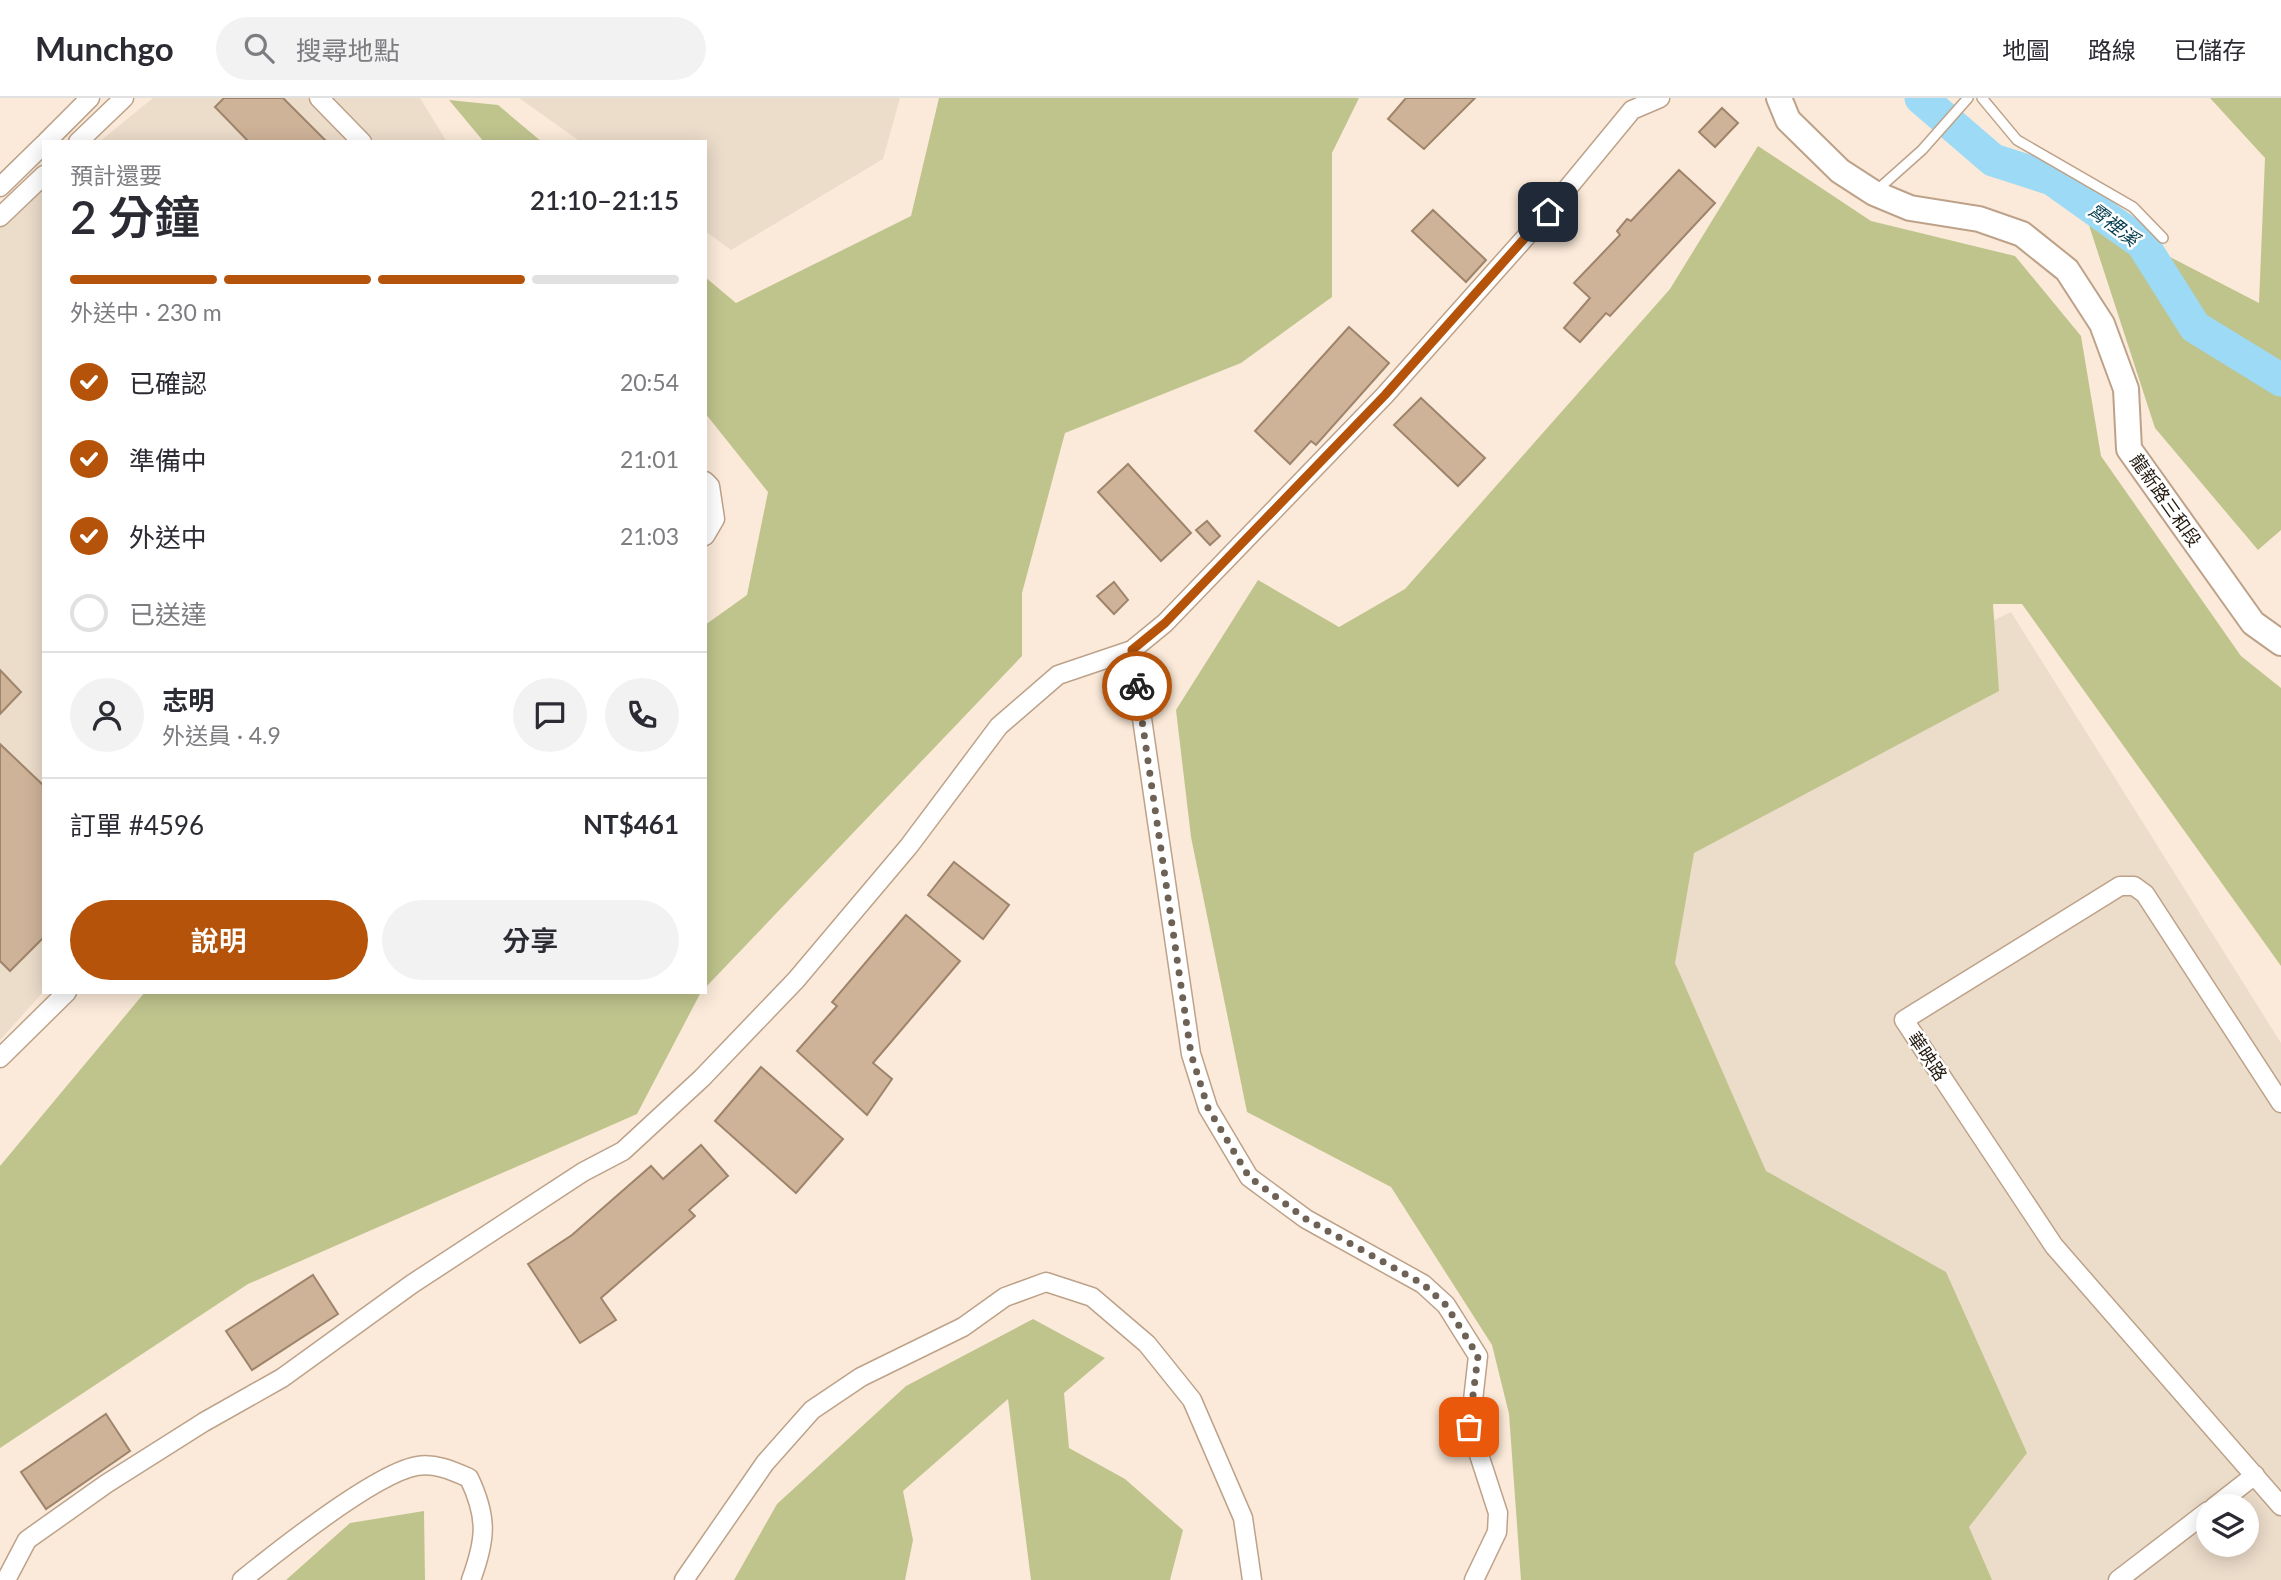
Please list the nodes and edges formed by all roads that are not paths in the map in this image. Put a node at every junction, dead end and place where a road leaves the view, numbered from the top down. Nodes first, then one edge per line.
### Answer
1 (90, 98) edge
2 (124, 98) edge
3 (319, 98) edge
4 (1660, 98) edge
5 (1779, 98) edge
6 (1968, 98) edge
7 (1982, 98) edge
8 (48, 140) edge
9 (80, 140) edge
10 (360, 140) edge
11 (42, 146) edge
12 (42, 177) edge
13 (0, 187) edge
14 (1874, 193) junction
15 (0, 217) edge
16 (2163, 238) dead end
17 (707, 483) edge
18 (707, 533) edge
19 (2281, 643) edge
20 (1132, 650) junction
21 (65, 994) edge
22 (0, 1058) edge
23 (2281, 1103) edge
24 (2255, 1475) junction
25 (2231, 1494) edge
26 (2281, 1506) edge
27 (2196, 1520) edge
28 (6, 1580) edge
29 (242, 1580) edge
30 (471, 1580) edge
31 (684, 1580) edge
32 (1252, 1580) edge
33 (1474, 1580) edge
34 (2118, 1580) edge

1 - 8 street
2 - 9 street
3 - 10 street
4 - 20 street
5 - 14 street, 龍新路三和段
6 - 14 lane
7 - 16 lane
11 - 13 street
12 - 15 street
14 - 19 street, 龍新路三和段
17 - 18 street
20 - 28 street
20 - 33 street
21 - 22 street
23 - 24 street, 華映路
24 - 25 street
24 - 26 street, 華映路
27 - 34 street
29 - 30 street
31 - 32 street

